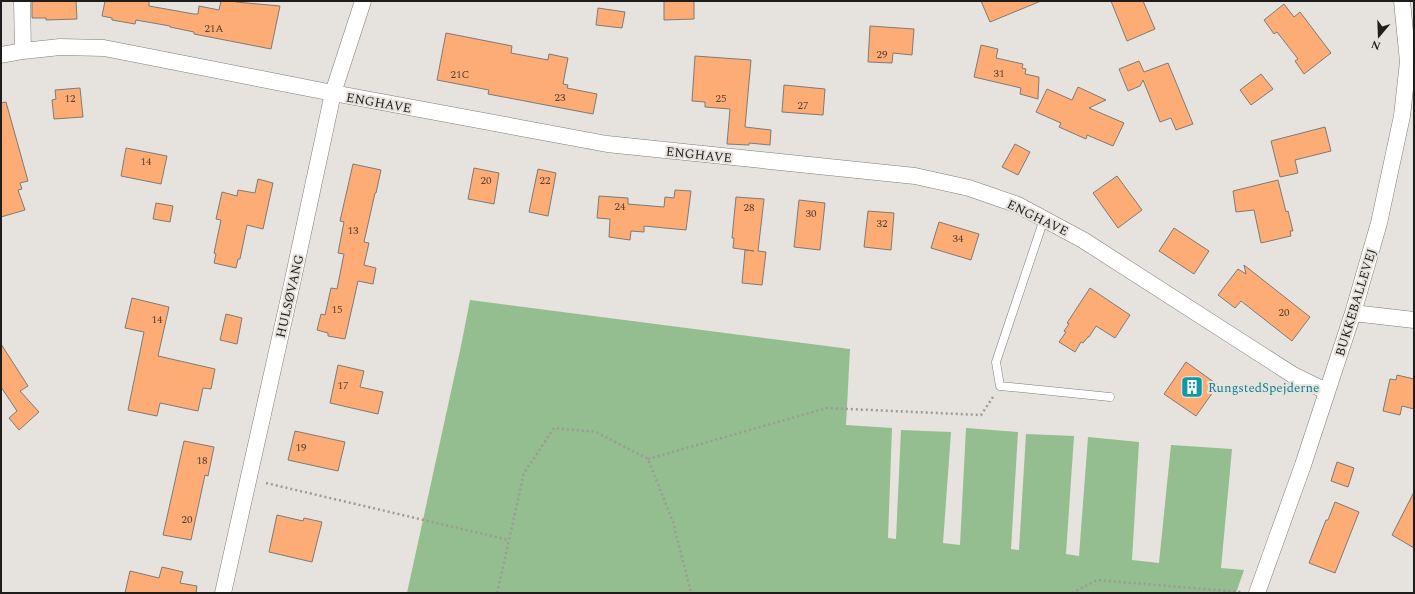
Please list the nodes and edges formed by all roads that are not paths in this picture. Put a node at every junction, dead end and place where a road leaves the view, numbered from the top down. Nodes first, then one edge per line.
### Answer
1 (22, 1) edge
2 (363, 1) edge
3 (1402, 1) edge
4 (23, 51) junction
5 (1, 55) edge
6 (334, 93) junction
7 (1044, 219) junction
8 (1353, 313) junction
9 (1414, 320) edge
10 (1326, 391) junction
11 (1110, 397) dead end
12 (223, 593) edge
13 (1257, 593) edge

1 - 4 street
2 - 6 street, HULSØVANG
3 - 8 street, BUKKEBALLEVEJ
4 - 5 street, ENGHAVE
4 - 6 street, ENGHAVE
6 - 7 street, ENGHAVE
6 - 12 street, HULSØVANG
7 - 10 street, ENGHAVE
7 - 11 lane
8 - 9 street
8 - 10 street, BUKKEBALLEVEJ
10 - 13 street, BUKKEBALLEVEJ

